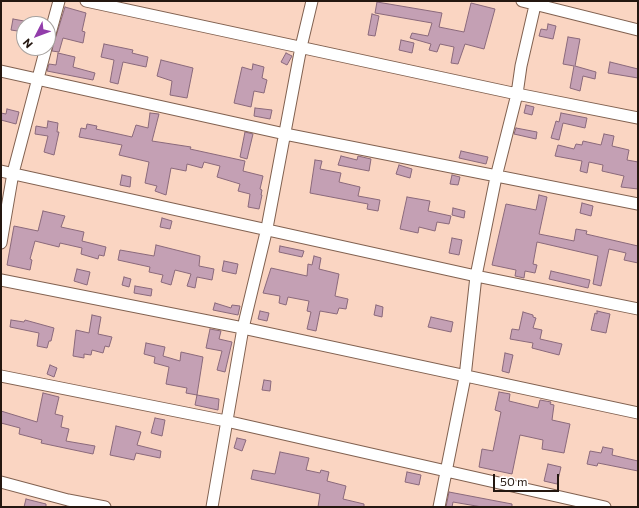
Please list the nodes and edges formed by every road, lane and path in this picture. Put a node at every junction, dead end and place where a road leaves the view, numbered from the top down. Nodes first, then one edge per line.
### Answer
1 (59, 1) edge
2 (86, 1) edge
3 (312, 1) edge
4 (522, 1) edge
5 (535, 2) edge
6 (55, 16) edge
7 (638, 30) edge
8 (301, 47) junction
9 (44, 56) edge
10 (1, 71) edge
11 (37, 79) junction
12 (517, 94) junction
13 (638, 118) edge
14 (285, 134) junction
15 (1, 170) edge
16 (13, 173) junction
17 (496, 177) junction
18 (638, 204) edge
19 (268, 228) junction
20 (1, 243) edge
21 (476, 276) junction
22 (1, 280) edge
23 (638, 309) edge
24 (243, 328) junction
25 (1, 376) edge
26 (465, 377) junction
27 (638, 414) edge
28 (226, 421) junction
29 (446, 471) junction
30 (1, 482) edge
31 (104, 507) edge
32 (212, 507) edge
33 (439, 507) edge
34 (605, 507) edge

1 - 6 street
2 - 8 street
3 - 8 street
4 - 5 street
5 - 7 street
5 - 12 street
8 - 12 street
8 - 14 street
9 - 11 street
10 - 11 street
11 - 14 street
11 - 16 street
12 - 13 street
12 - 17 street
14 - 17 street
14 - 19 street
15 - 16 street
16 - 19 street
16 - 20 street
17 - 18 street
17 - 21 street
19 - 21 street
19 - 24 street
21 - 23 street
21 - 26 street
22 - 24 street
24 - 26 street
24 - 28 street
25 - 28 street
26 - 27 street
26 - 29 street
28 - 29 street
28 - 32 street
29 - 33 street
29 - 34 street
30 - 31 street

